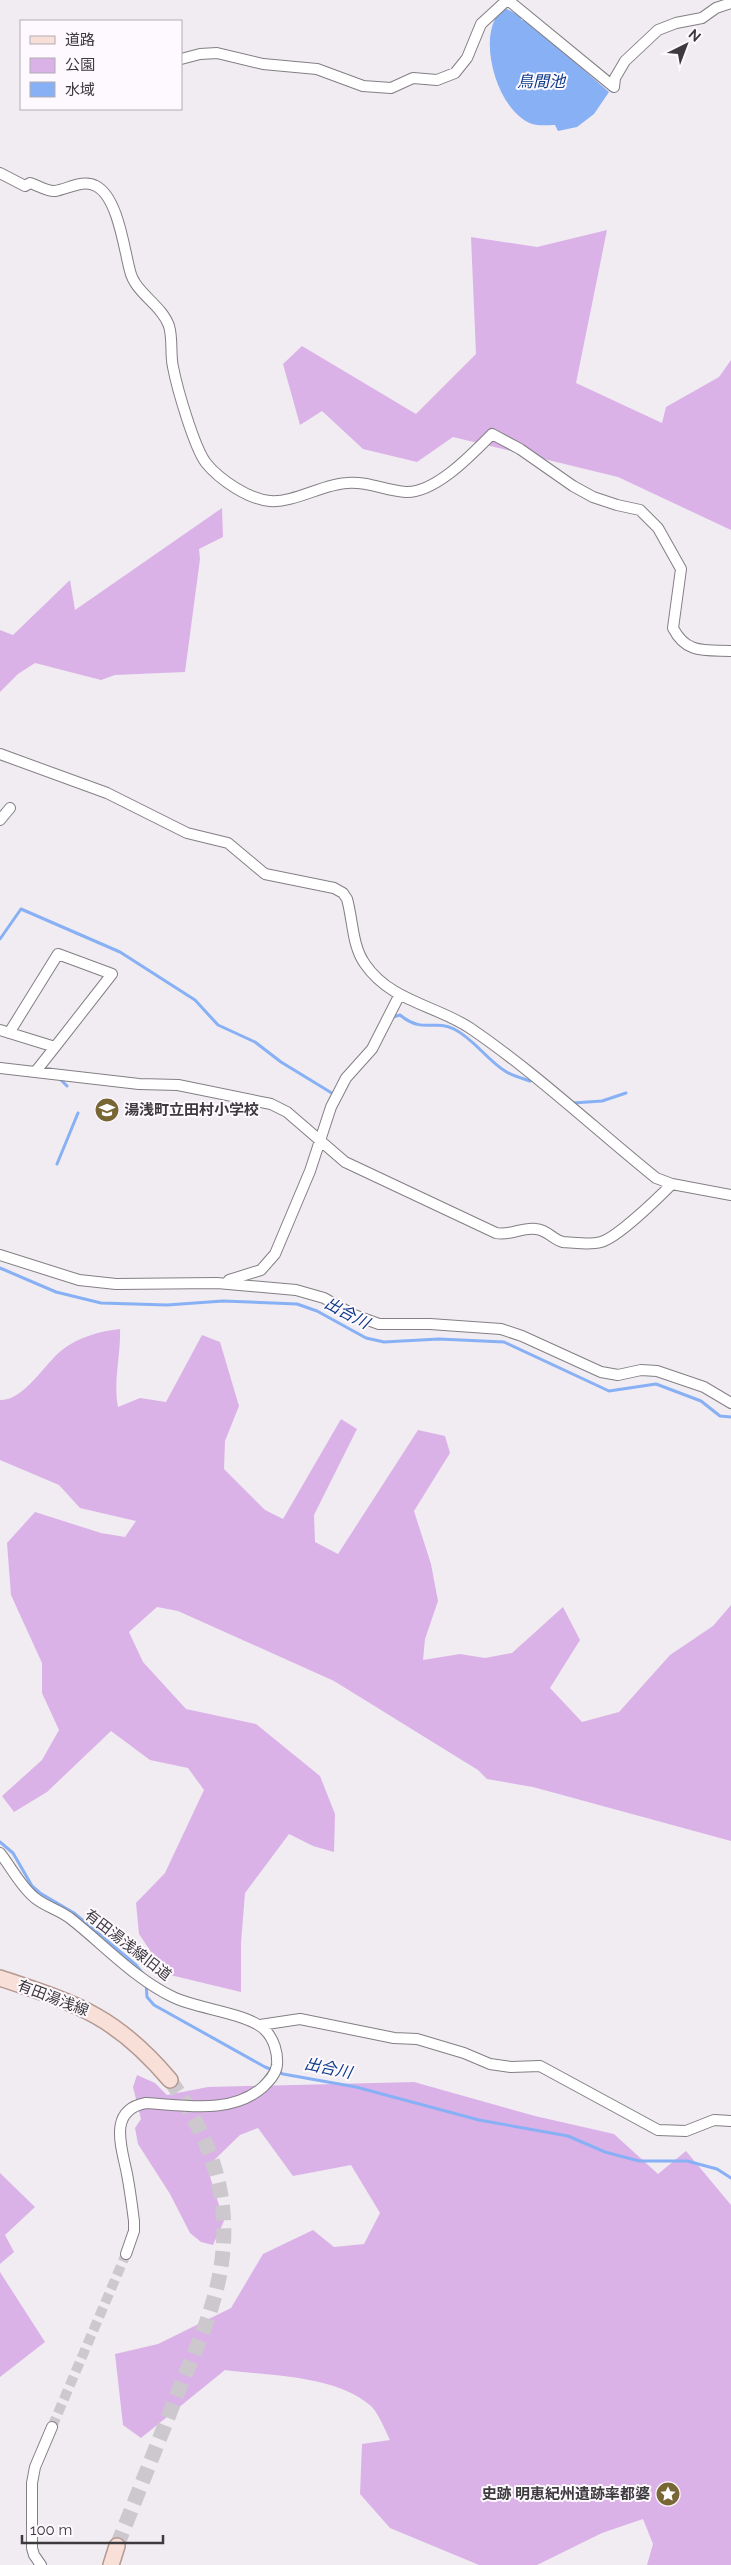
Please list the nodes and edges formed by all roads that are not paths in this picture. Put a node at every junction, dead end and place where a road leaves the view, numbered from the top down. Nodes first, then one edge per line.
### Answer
1 (508, 0) edge
2 (731, 3) edge
3 (182, 59) edge
4 (0, 173) edge
5 (731, 651) edge
6 (0, 754) edge
7 (10, 808) dead end
8 (0, 820) edge
9 (399, 996) junction
10 (4, 1031) edge
11 (55, 1047) junction
12 (0, 1068) edge
13 (36, 1071) junction
14 (320, 1140) junction
15 (672, 1184) junction
16 (731, 1195) edge
17 (0, 1255) edge
18 (217, 1282) junction
19 (731, 1403) edge
20 (0, 1853) edge
21 (0, 1978) edge
22 (260, 2026) junction
23 (170, 2080) tunnel mouth
24 (731, 2121) edge
25 (126, 2254) tunnel mouth
26 (52, 2427) tunnel mouth
27 (118, 2546) tunnel mouth
28 (41, 2565) edge
29 (111, 2565) edge

1 - 2 street
1 - 3 street
4 - 5 street
6 - 9 street
7 - 8 street
9 - 14 street
9 - 15 street
10 - 11 street
10 - 11 street
11 - 13 street
12 - 13 street
13 - 14 street
14 - 15 street
14 - 18 street
15 - 16 street
17 - 18 street
18 - 19 street
20 - 22 street, 有田湯浅線旧道
21 - 23 main road, 有田湯浅線
22 - 24 street
22 - 25 street
26 - 28 street
27 - 29 main road

